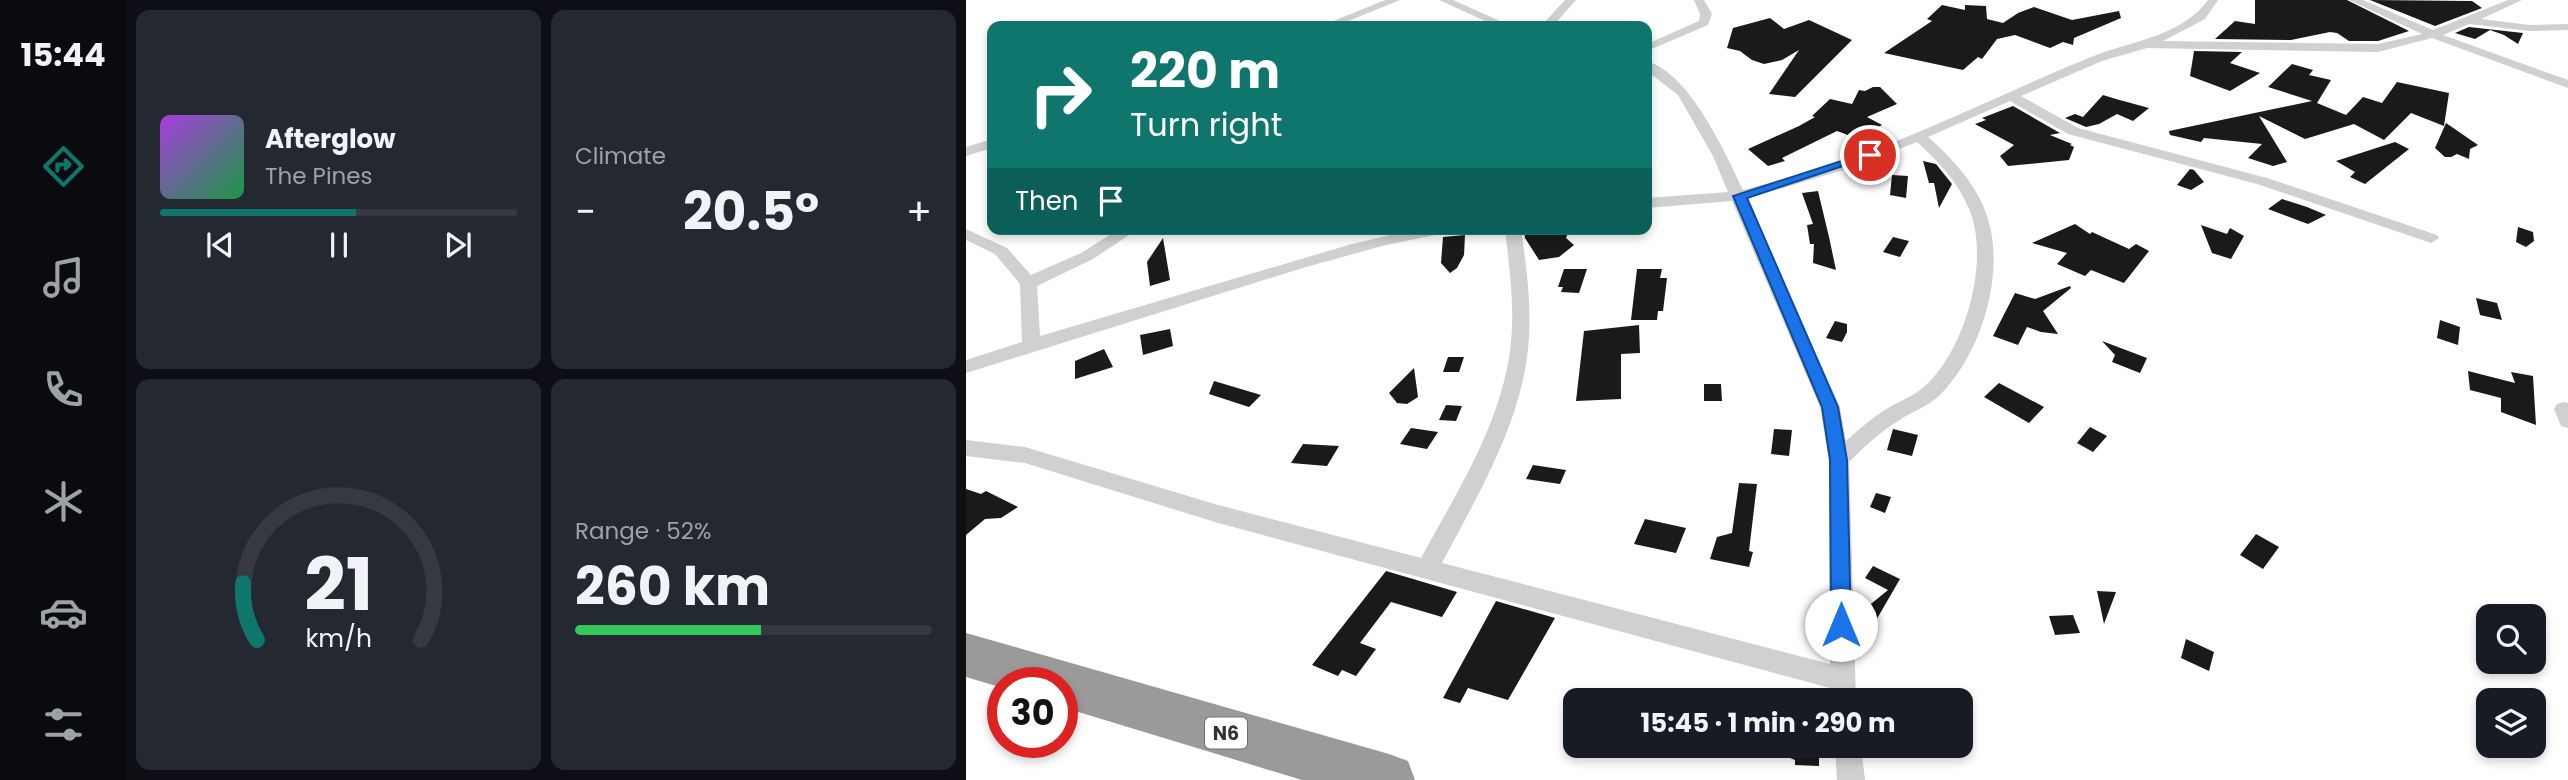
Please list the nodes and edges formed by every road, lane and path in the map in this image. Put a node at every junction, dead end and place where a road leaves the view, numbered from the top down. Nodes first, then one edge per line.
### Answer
1 (1395, 0) edge
2 (1444, 0) edge
3 (1571, 0) edge
4 (1699, 0) edge
5 (2213, 0) edge
6 (2354, 0) edge
7 (2517, 0) edge
8 (1487, 20) joint
9 (2470, 20) junction
10 (1340, 21) edge
11 (1490, 21) edge
12 (1552, 21) edge
13 (2568, 27) edge
14 (2432, 35) junction
15 (2146, 44) junction
16 (1652, 46) edge
17 (1652, 69) edge
18 (2568, 84) edge
19 (2011, 96) junction
20 (1919, 136) junction
21 (987, 145) edge
22 (966, 152) edge
23 (1740, 196) junction
24 (1652, 203) edge
25 (966, 234) edge
26 (1120, 235) edge
27 (1392, 235) edge
28 (1514, 235) edge
29 (2431, 238) dead end
30 (1028, 283) junction
31 (1031, 344) junction
32 (966, 367) edge
33 (966, 448) edge
34 (1839, 460) junction
35 (1427, 569) junction
36 (966, 655) edge
37 (1006, 667) edge
38 (1835, 688) edge
39 (1842, 688) edge
40 (1078, 689) edge
41 (1849, 758) edge
42 (1390, 780) edge
43 (1851, 780) edge

1 - 10 street
2 - 8 street
3 - 12 street
4 - 16 street
5 - 15 street
6 - 14 street
7 - 9 street
8 - 11 street
9 - 13 street
9 - 14 street
14 - 15 street
14 - 18 street
15 - 19 street
17 - 23 street
19 - 20 street
19 - 29 street
20 - 23 street
20 - 34 street
21 - 22 street
23 - 24 street
23 - 34 street
25 - 30 street
26 - 30 street
27 - 31 street
28 - 35 street
30 - 31 street
31 - 32 street
33 - 35 street
34 - 39 street
35 - 38 street
36 - 37 highway
40 - 42 highway, N6
41 - 43 street

